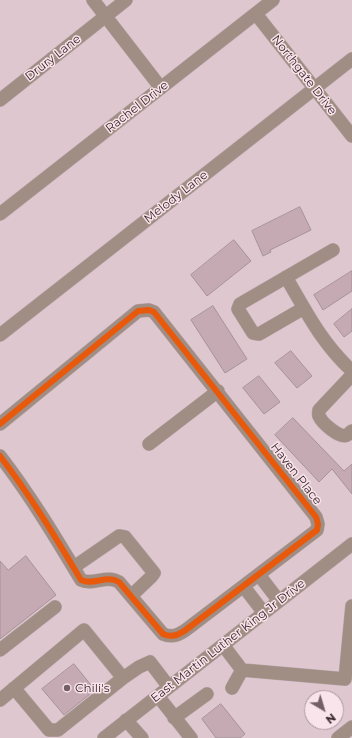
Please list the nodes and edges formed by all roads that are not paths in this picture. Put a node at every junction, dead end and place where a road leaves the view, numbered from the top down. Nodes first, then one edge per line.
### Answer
1 (93, 0) edge
2 (126, 0) edge
3 (273, 0) edge
4 (256, 14) junction
5 (105, 17) junction
6 (352, 59) edge
7 (161, 88) junction
8 (315, 89) junction
9 (0, 100) edge
10 (352, 136) edge
11 (0, 214) edge
12 (333, 250) dead end
13 (286, 277) junction
14 (304, 308) junction
15 (0, 335) edge
16 (352, 371) edge
17 (352, 375) edge
18 (218, 391) junction
19 (0, 424) edge
20 (352, 430) edge
21 (150, 444) dead end
22 (0, 456) edge
23 (352, 544) edge
24 (74, 567) junction
25 (259, 575) junction
26 (244, 587) junction
27 (131, 596) junction
28 (278, 601) junction
29 (352, 606) edge
30 (55, 607) dead end
31 (264, 613) junction
32 (223, 645) junction
33 (0, 650) edge
34 (242, 670) junction
35 (123, 678) junction
36 (169, 687) junction
37 (14, 688) junction
38 (232, 688) dead end
39 (207, 694) dead end
40 (158, 696) junction
41 (0, 700) edge
42 (174, 718) junction
43 (126, 720) junction
44 (352, 727) edge
45 (107, 737) edge
46 (142, 738) edge
47 (191, 738) edge
48 (338, 738) edge

1 - 5 street
2 - 5 street, Drury Lane
3 - 4 street, Rachel Drive
4 - 7 street, Rachel Drive
4 - 8 street, Northgate Drive
5 - 7 street
5 - 9 street, Drury Lane
6 - 8 street, Melody Lane
7 - 11 street, Rachel Drive
8 - 10 street, Northgate Drive
8 - 15 street, Melody Lane
12 - 13 street
13 - 14 street
13 - 14 street
14 - 16 street
17 - 20 street
18 - 19 street, Haven Place
18 - 21 street
18 - 25 street, Haven Place
22 - 24 street, Haven Place
23 - 28 street, East Martin Luther King Jr Drive
24 - 27 street, Haven Place
24 - 27 street
25 - 26 street, Haven Place
25 - 28 street
26 - 27 street, Haven Place
26 - 31 street
28 - 31 street, East Martin Luther King Jr Drive
29 - 34 street
30 - 33 street
31 - 32 street, East Martin Luther King Jr Drive
32 - 34 street
32 - 36 street, East Martin Luther King Jr Drive
34 - 38 street
35 - 36 street
35 - 37 street
35 - 37 street
36 - 40 street, East Martin Luther King Jr Drive
37 - 41 street
39 - 42 street
40 - 42 street
40 - 43 street, East Martin Luther King Jr Drive
42 - 47 street
43 - 45 street, East Martin Luther King Jr Drive
43 - 46 street
44 - 48 street

